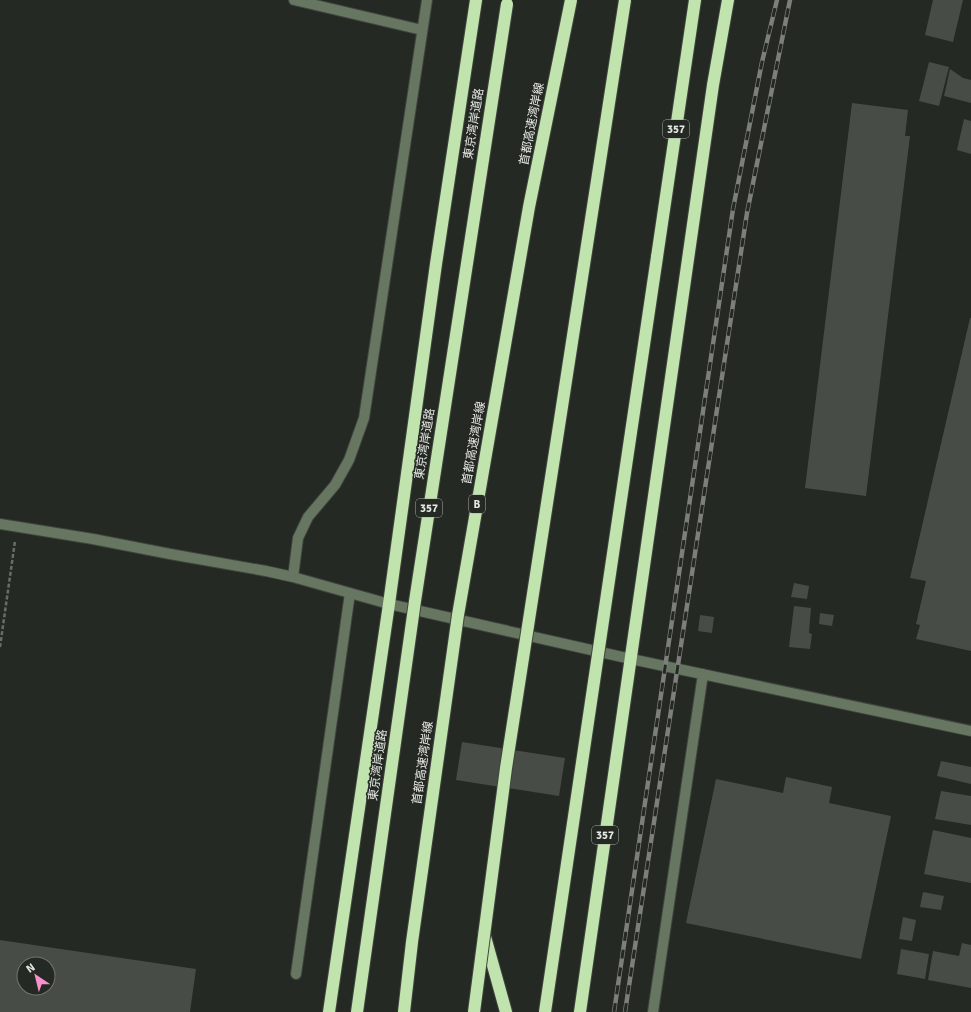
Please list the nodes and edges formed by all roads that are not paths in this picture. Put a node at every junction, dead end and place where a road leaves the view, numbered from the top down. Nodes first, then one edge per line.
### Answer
1 (294, 0) edge
2 (427, 0) edge
3 (476, 0) edge
4 (571, 0) edge
5 (625, 0) edge
6 (695, 0) edge
7 (728, 0) edge
8 (507, 2) edge
9 (422, 30) junction
10 (0, 524) edge
11 (293, 577) junction
12 (350, 593) junction
13 (389, 604) junction
14 (631, 659) junction
15 (703, 674) junction
16 (971, 731) edge
17 (484, 933) junction
18 (296, 974) dead end
19 (329, 1012) edge
20 (357, 1012) edge
21 (404, 1012) edge
22 (474, 1012) edge
23 (506, 1012) edge
24 (545, 1012) edge
25 (580, 1012) edge
26 (653, 1012) edge

1 - 9 street
2 - 9 street
3 - 13 highway, 東京湾岸道路 / 357
4 - 21 highway, 首都高速湾岸線 / B, bridge
5 - 17 highway, bridge
6 - 24 highway, 357, bridge
7 - 14 highway, 357
8 - 20 highway, 東京湾岸道路 / 357, bridge
9 - 11 street
10 - 11 street
11 - 12 street
12 - 13 street
12 - 18 street
13 - 14 street
13 - 19 highway, 東京湾岸道路 / 357
14 - 15 street
14 - 25 highway, 357
15 - 16 street
15 - 26 street
17 - 22 highway, bridge
17 - 23 highway

